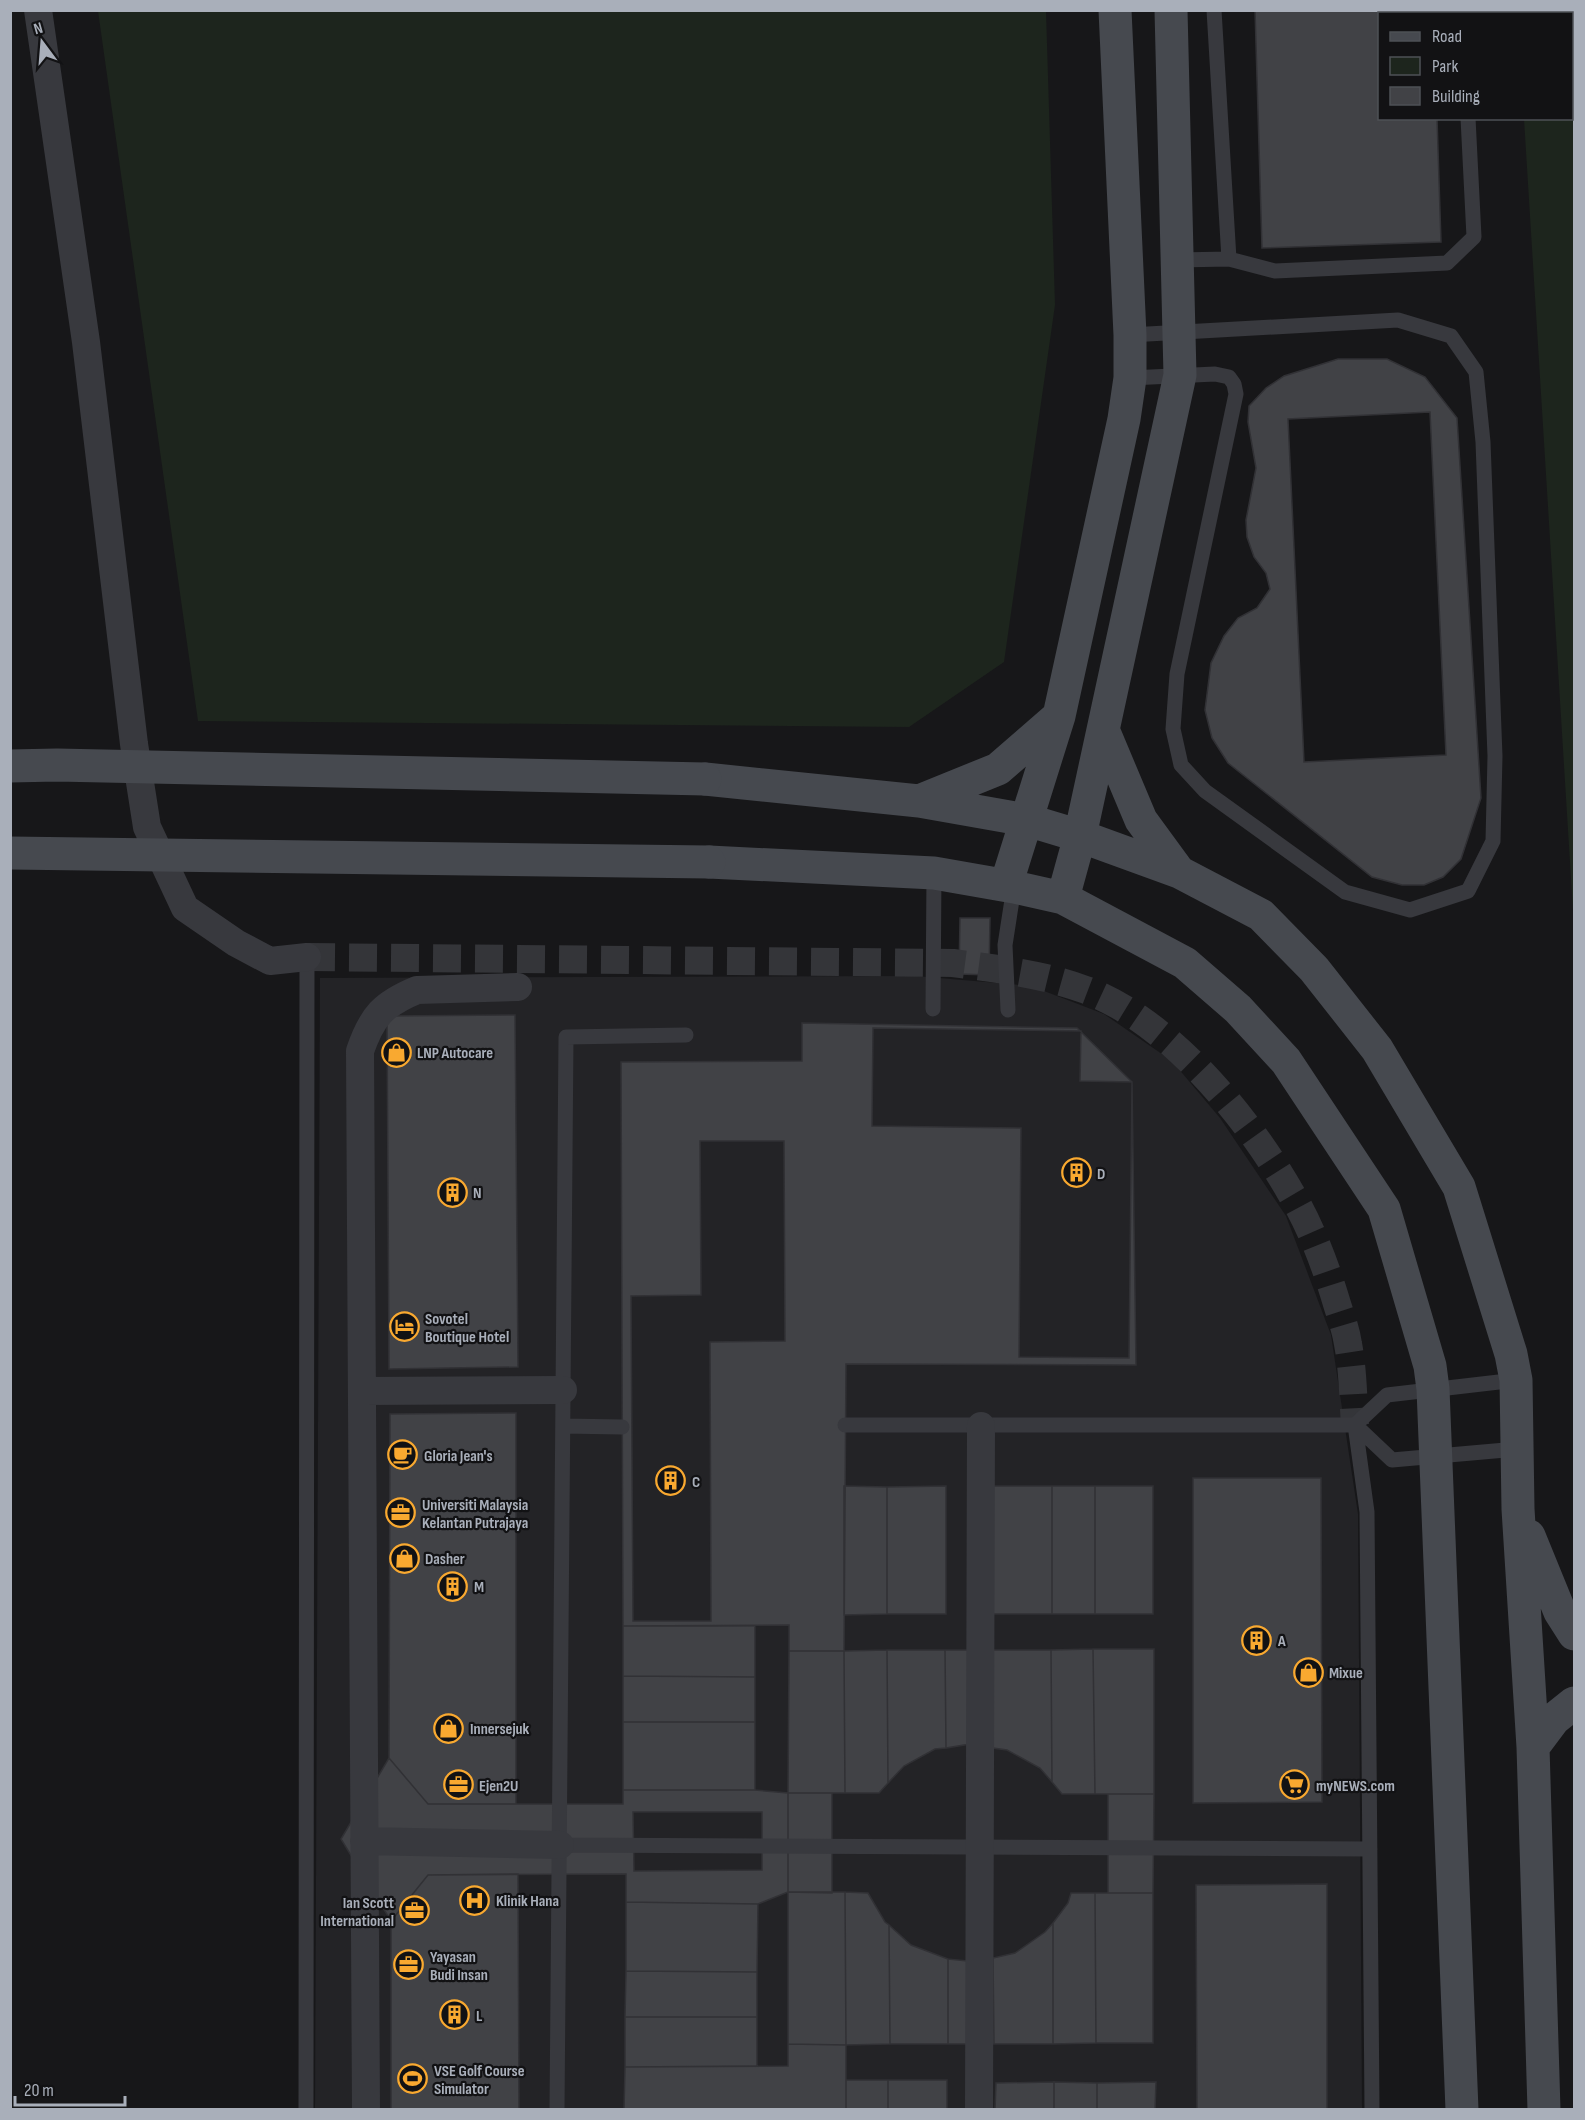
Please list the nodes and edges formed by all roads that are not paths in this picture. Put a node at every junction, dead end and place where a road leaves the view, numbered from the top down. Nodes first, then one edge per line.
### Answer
1 (38, 10) edge
2 (1115, 10) edge
3 (1171, 10) edge
4 (1214, 10) edge
5 (1468, 120) edge
6 (1229, 259) junction
7 (1177, 260) junction
8 (1179, 332) junction
9 (1130, 335) junction
10 (1180, 375) junction
11 (1130, 378) junction
12 (1059, 716) junction
13 (1104, 732) junction
14 (10, 766) edge
15 (919, 801) junction
16 (1027, 820) junction
17 (1080, 836) junction
18 (10, 852) edge
19 (1179, 872) junction
20 (934, 873) junction
21 (1010, 886) junction
22 (1063, 898) junction
23 (307, 957) joint
24 (518, 987) dead end
25 (933, 1009) dead end
26 (1008, 1010) dead end
27 (686, 1035) dead end
28 (1516, 1380) junction
29 (1433, 1389) junction
30 (563, 1390) junction
31 (362, 1391) junction
32 (845, 1425) dead end
33 (1355, 1425) junction
34 (563, 1426) junction
35 (981, 1426) junction
36 (622, 1427) dead end
37 (1517, 1449) junction
38 (1437, 1456) junction
39 (1518, 1509) junction
40 (1575, 1634) edge
41 (1575, 1703) edge
42 (1533, 1747) junction
43 (364, 1841) junction
44 (560, 1845) junction
45 (980, 1847) junction
46 (1370, 1849) junction
47 (306, 2109) edge
48 (366, 2109) edge
49 (557, 2109) edge
50 (979, 2109) edge
51 (1371, 2109) edge
52 (1462, 2109) edge
53 (1544, 2109) edge

1 - 23 street
2 - 9 street
3 - 7 street
4 - 6 lane
5 - 6 lane
6 - 7 lane
7 - 8 street
8 - 9 lane
8 - 10 street
8 - 10 lane
9 - 11 street
10 - 11 lane
10 - 13 street
11 - 12 street
12 - 15 street
12 - 16 street
13 - 17 street
13 - 19 street
14 - 15 street, bridge
15 - 16 street
16 - 17 street
16 - 21 street
17 - 19 street
17 - 22 street
18 - 20 street, bridge
19 - 28 street
20 - 21 street
20 - 25 lane
21 - 22 street
21 - 26 lane
22 - 29 street
23 - 47 lane
24 - 31 street
27 - 30 lane
28 - 29 lane
28 - 37 street
29 - 33 lane
29 - 38 street
30 - 31 street
30 - 34 lane
31 - 43 street
32 - 35 lane
33 - 35 lane
33 - 38 lane
33 - 46 lane
34 - 36 lane
34 - 44 lane
35 - 45 street
37 - 38 lane
37 - 39 street
38 - 52 street
39 - 40 street
39 - 42 street
41 - 42 street
42 - 53 street
43 - 44 street
43 - 48 street
44 - 45 lane
44 - 49 lane
45 - 46 lane
45 - 50 street
46 - 51 lane

